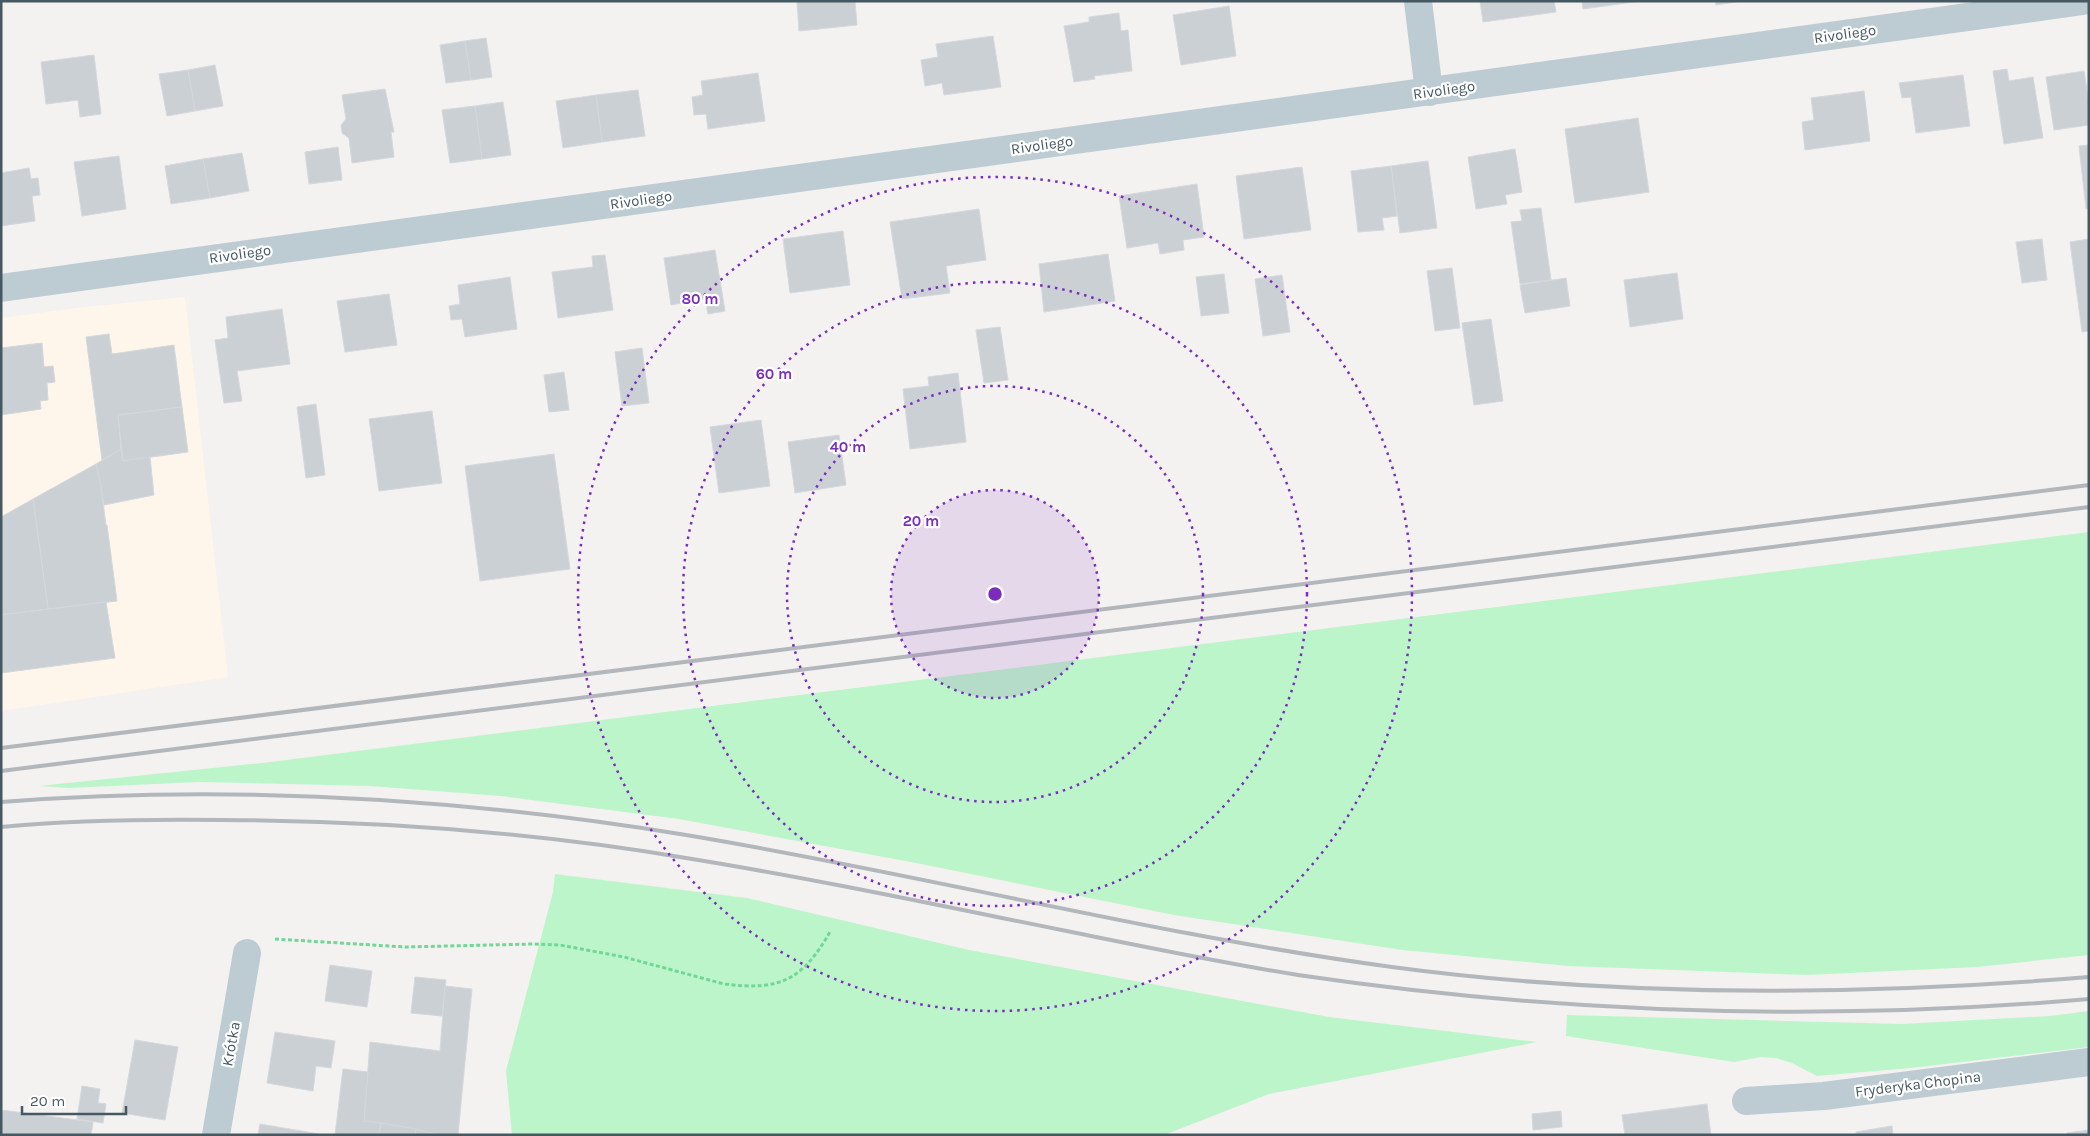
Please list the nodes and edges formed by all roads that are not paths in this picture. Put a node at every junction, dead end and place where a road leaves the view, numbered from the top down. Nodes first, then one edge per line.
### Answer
1 (1418, 1) edge
2 (2083, 1) edge
3 (1429, 92) junction
4 (1, 288) edge
5 (247, 953) road end
6 (2089, 1062) edge
7 (1746, 1101) dead end
8 (216, 1135) edge

1 - 3 street
2 - 3 street, Rivoliego
3 - 4 street, Rivoliego
5 - 8 street, Krótka
6 - 7 street, Fryderyka Chopina

